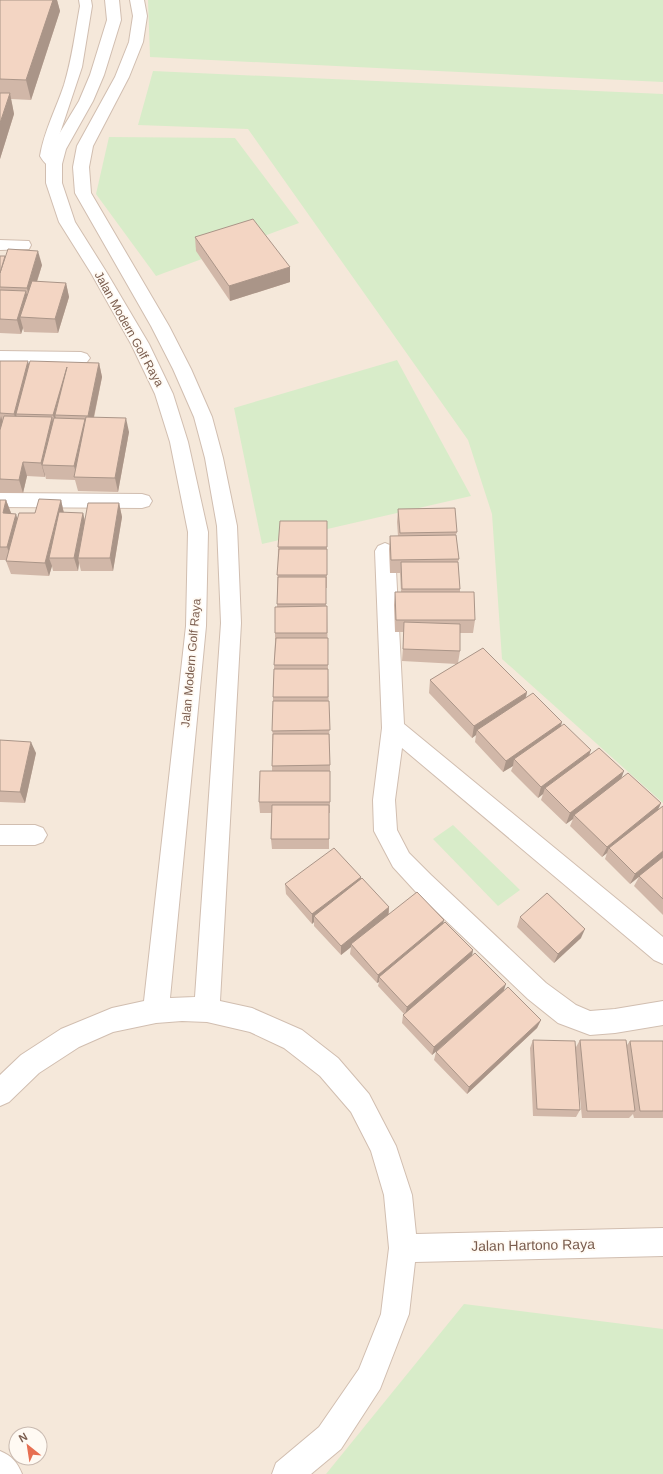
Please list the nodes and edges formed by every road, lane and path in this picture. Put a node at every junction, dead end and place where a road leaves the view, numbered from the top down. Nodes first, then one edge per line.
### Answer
1 (85, 0) edge
2 (112, 0) edge
3 (137, 0) edge
4 (54, 164) junction
5 (0, 245) edge
6 (23, 245) dead end
7 (0, 357) edge
8 (81, 358) dead end
9 (0, 500) edge
10 (142, 501) dead end
11 (385, 551) dead end
12 (394, 728) junction
13 (35, 835) dead end
14 (0, 836) edge
15 (663, 952) edge
16 (208, 1010) junction
17 (156, 1011) junction
18 (663, 1013) edge
19 (0, 1093) edge
20 (663, 1242) edge
21 (403, 1248) junction
22 (0, 1466) edge
23 (7, 1474) edge
24 (287, 1474) edge

1 - 4 lane
2 - 4 street, Jalan Modern Golf Raya
3 - 16 street
4 - 17 street, Jalan Modern Golf Raya
5 - 6 street
7 - 8 street
9 - 10 street
11 - 12 street
12 - 15 street
12 - 18 street
13 - 14 street
16 - 17 street
16 - 21 street
17 - 19 street
20 - 21 street, Jalan Hartono Raya
21 - 24 street
22 - 23 street

